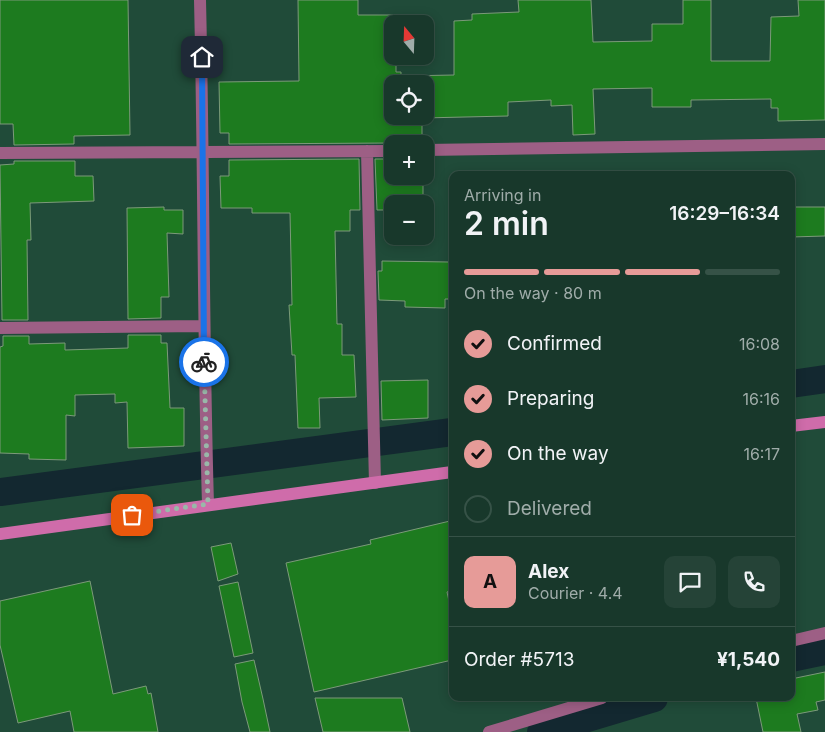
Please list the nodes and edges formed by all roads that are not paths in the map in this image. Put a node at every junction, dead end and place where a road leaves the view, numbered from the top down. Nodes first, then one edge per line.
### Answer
1 (200, 0) edge
2 (825, 144) edge
3 (434, 150) edge
4 (367, 151) junction
5 (384, 151) edge
6 (204, 152) junction
7 (0, 153) edge
8 (203, 326) junction
9 (0, 328) edge
10 (825, 422) edge
11 (795, 426) edge
12 (449, 472) edge
13 (375, 483) junction
14 (208, 504) junction
15 (0, 534) edge
16 (825, 633) edge
17 (795, 640) edge
18 (592, 701) edge
19 (489, 732) edge

1 - 6 street
2 - 3 street
4 - 5 street
4 - 6 street
4 - 13 street
6 - 7 street
6 - 8 street
8 - 9 street
8 - 14 street
10 - 11 street
12 - 13 street
13 - 14 street
14 - 15 street
16 - 17 street
18 - 19 street

